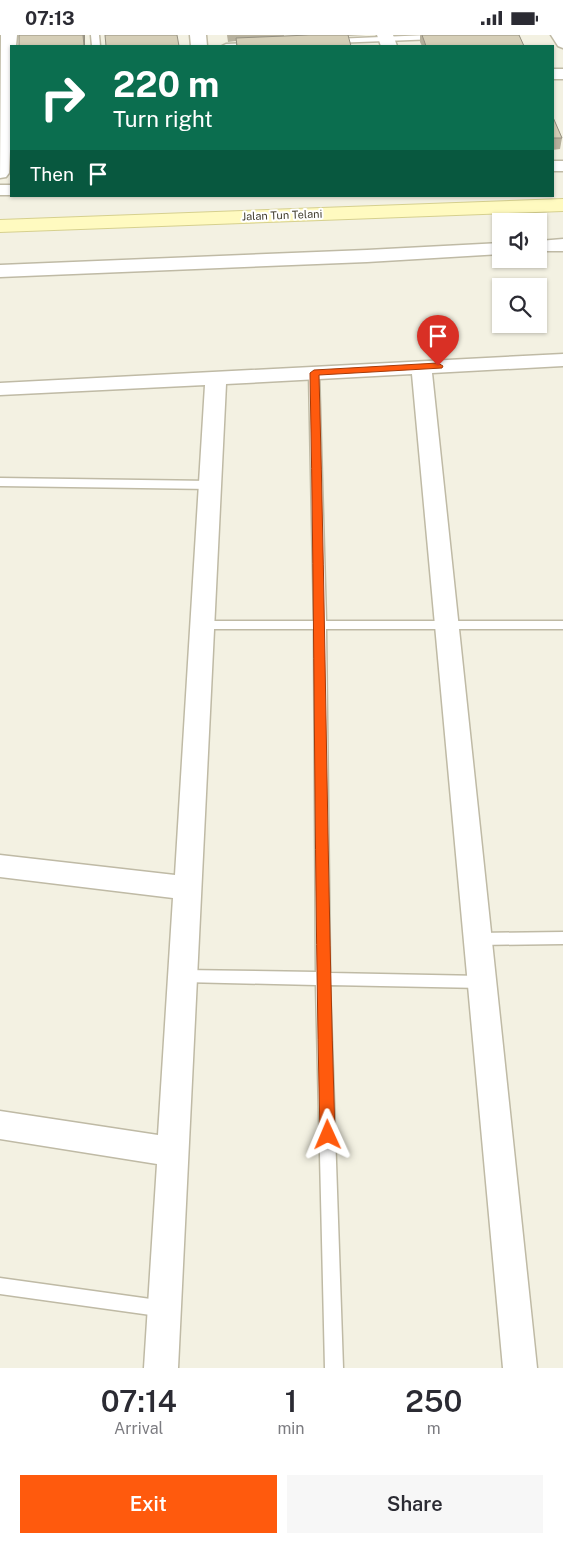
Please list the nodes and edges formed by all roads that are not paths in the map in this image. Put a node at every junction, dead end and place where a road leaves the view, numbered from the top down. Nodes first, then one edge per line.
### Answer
1 (9, 35) edge
2 (559, 35) edge
3 (446, 37) edge
4 (387, 40) edge
5 (320, 42) edge
6 (563, 43) edge
7 (3, 95) edge
8 (0, 173) edge
9 (563, 205) edge
10 (0, 226) edge
11 (563, 245) edge
12 (547, 246) edge
13 (492, 249) edge
14 (0, 271) edge
15 (563, 360) edge
16 (421, 367) junction
17 (314, 373) junction
18 (216, 378) junction
19 (1, 394) edge
20 (0, 482) edge
21 (211, 485) junction
22 (203, 625) junction
23 (320, 625) junction
24 (447, 625) junction
25 (563, 625) edge
26 (0, 866) edge
27 (188, 888) junction
28 (563, 938) edge
29 (478, 939) junction
30 (183, 976) junction
31 (323, 979) junction
32 (482, 982) junction
33 (0, 1125) edge
34 (174, 1152) junction
35 (0, 1285) edge
36 (165, 1309) junction
37 (161, 1368) edge
38 (334, 1368) edge
39 (520, 1368) edge

1 - 7 street
2 - 6 street
3 - 4 lane
4 - 5 lane
7 - 8 street
9 - 10 street, Jalan Tun Telani
11 - 12 street
13 - 14 street
15 - 16 street
16 - 17 street
16 - 24 street
17 - 18 street
17 - 23 lane
18 - 19 street
18 - 21 street
20 - 21 lane
21 - 22 street
22 - 23 lane
22 - 27 street
23 - 24 lane
23 - 31 lane
24 - 25 lane
24 - 29 street
26 - 27 street
27 - 30 street
28 - 29 lane
29 - 32 street
30 - 31 lane
30 - 34 street
31 - 32 lane
31 - 38 lane
32 - 39 street
33 - 34 street
34 - 36 street
35 - 36 lane
36 - 37 street

